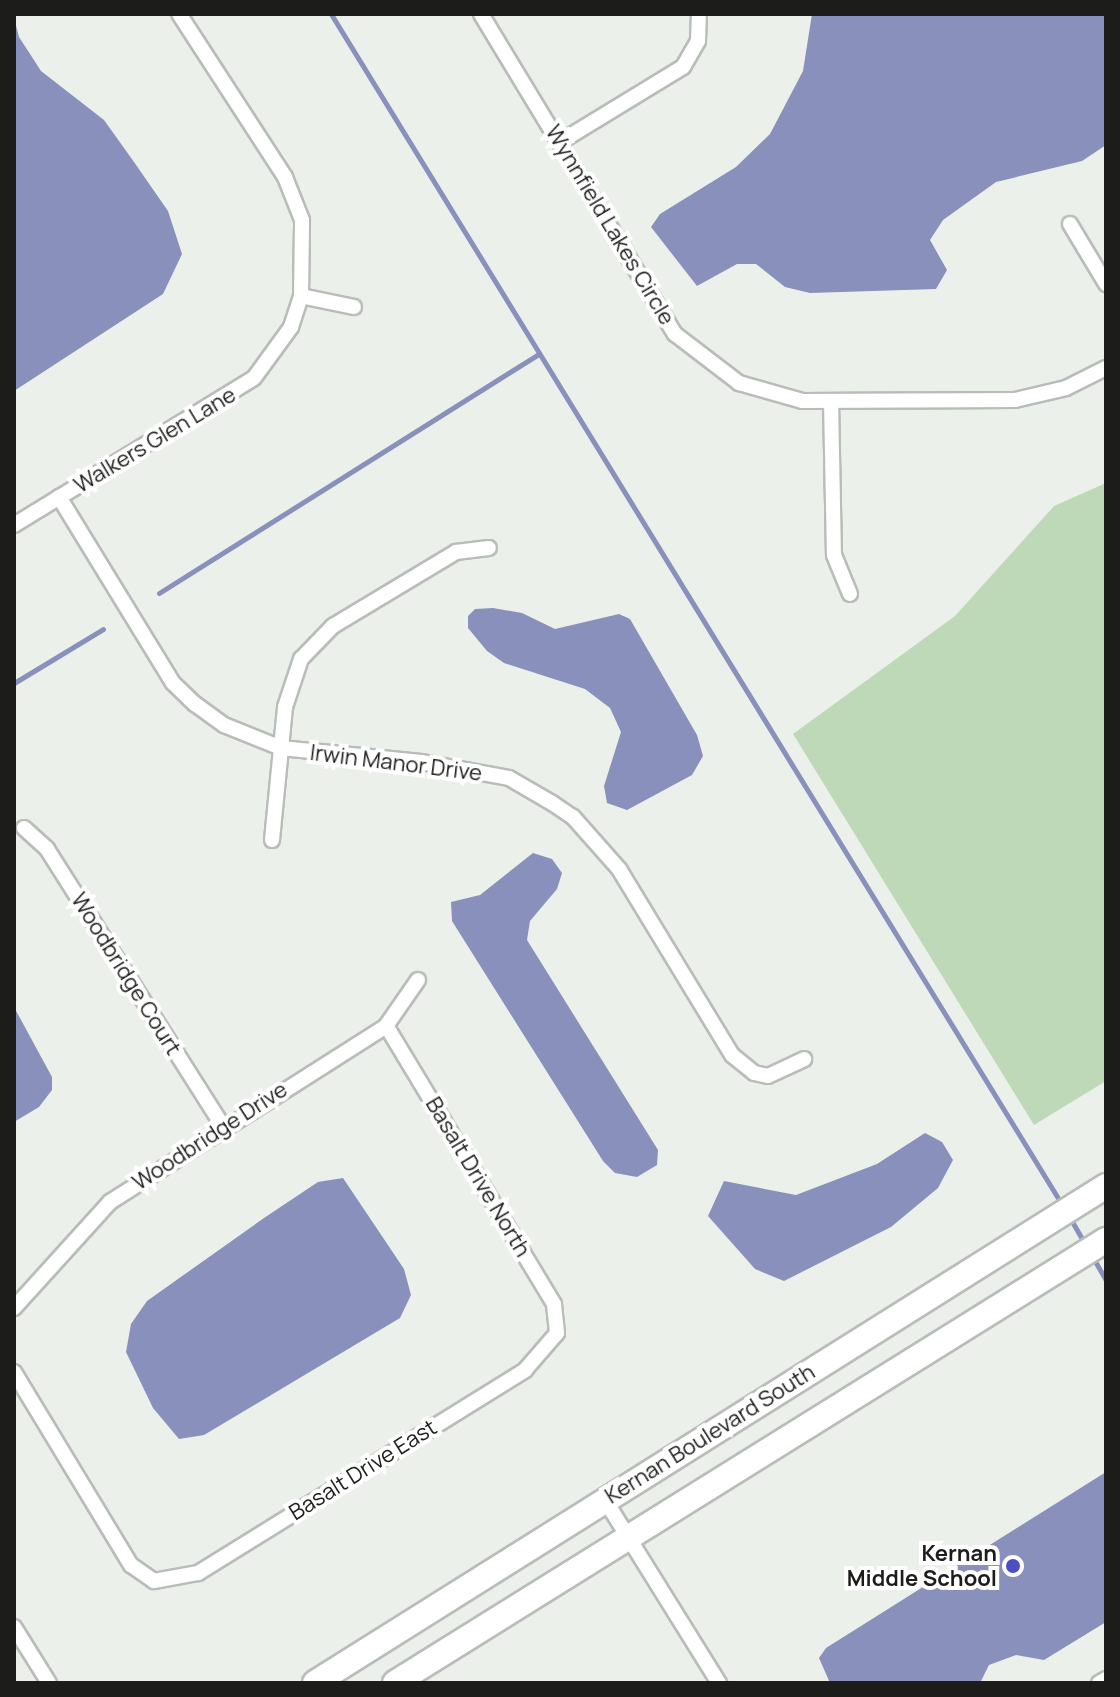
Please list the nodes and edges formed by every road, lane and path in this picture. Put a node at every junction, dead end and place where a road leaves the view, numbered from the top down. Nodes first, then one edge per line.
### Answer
1 (179, 14) edge
2 (481, 14) edge
3 (699, 14) edge
4 (560, 142) junction
5 (1070, 224) dead end
6 (1106, 284) edge
7 (301, 296) junction
8 (354, 307) dead end
9 (1106, 368) edge
10 (831, 401) junction
11 (59, 497) junction
12 (14, 525) edge
13 (489, 548) dead end
14 (850, 594) dead end
15 (281, 748) junction
16 (24, 828) dead end
17 (272, 840) dead end
18 (418, 980) dead end
19 (386, 1026) junction
20 (804, 1059) dead end
21 (223, 1126) junction
22 (1096, 1192) edge
23 (1106, 1240) edge
24 (14, 1308) edge
25 (557, 1333) joint
26 (14, 1372) edge
27 (605, 1500) junction
28 (627, 1538) junction
29 (14, 1627) edge
30 (1106, 1679) edge
31 (49, 1683) edge
32 (315, 1683) edge
33 (395, 1683) edge
34 (719, 1683) edge
35 (1099, 1683) edge

1 - 7 street
2 - 4 street, Wynnfield Lakes Circle
3 - 4 street
4 - 10 street, Wynnfield Lakes Circle
5 - 6 street
7 - 8 street
7 - 11 street, Walkers Glen Lane
9 - 10 street, Wynnfield Lakes Circle
10 - 14 street
11 - 12 street, Walkers Glen Lane
11 - 15 street, Irwin Manor Drive
13 - 15 street
15 - 17 street
15 - 20 street, Irwin Manor Drive
16 - 21 street, Woodbridge Court
18 - 19 street, Woodbridge Drive
19 - 21 street, Woodbridge Drive
19 - 25 street, Basalt Drive North
21 - 24 street, Woodbridge Drive
22 - 27 main road, Kernan Boulevard South
23 - 28 main road, Kernan Boulevard South
25 - 26 street, Basalt Drive East
27 - 28 street
27 - 32 main road, Kernan Boulevard South
28 - 33 main road, Kernan Boulevard South
28 - 34 street
29 - 31 street
30 - 35 street

